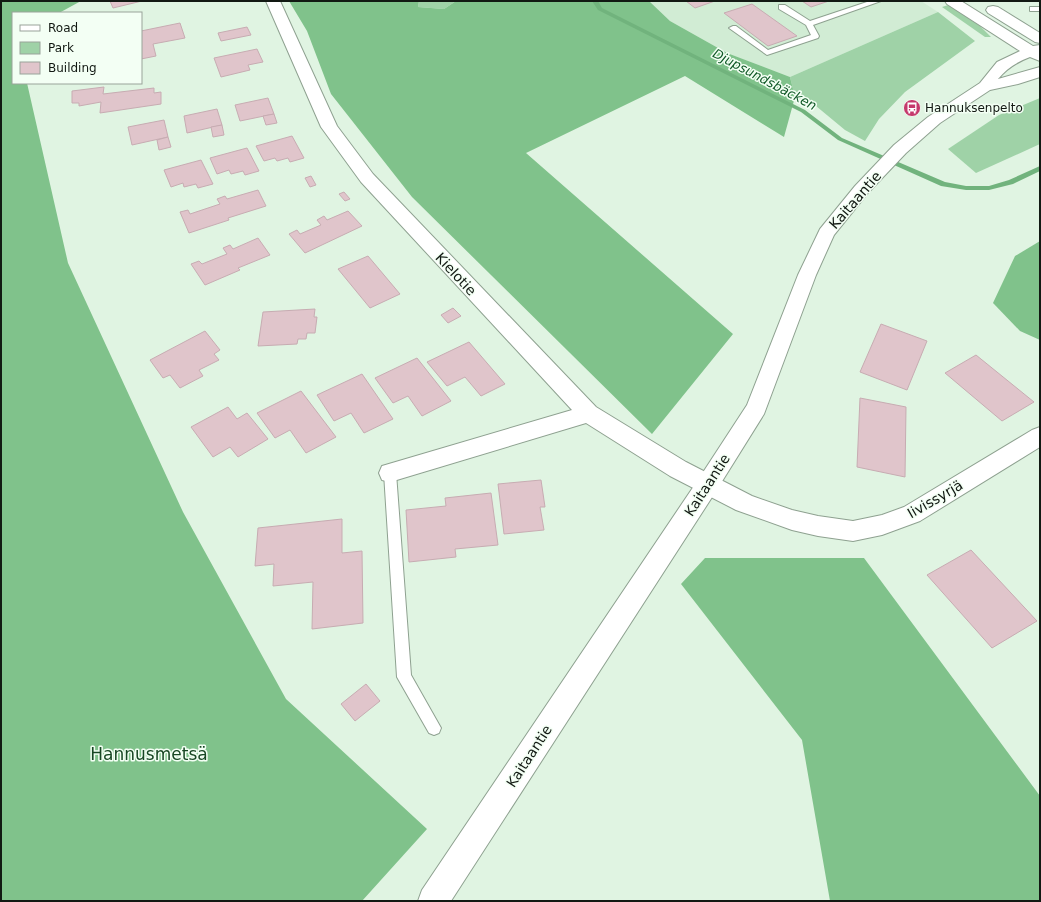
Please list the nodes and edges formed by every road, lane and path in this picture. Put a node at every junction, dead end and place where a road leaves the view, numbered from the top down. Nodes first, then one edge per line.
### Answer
1 (273, 1) edge
2 (878, 1) edge
3 (952, 1) edge
4 (984, 5) dead end
5 (782, 7) dead end
6 (809, 24) junction
7 (733, 28) dead end
8 (1040, 39) edge
9 (1037, 53) edge
10 (1040, 72) edge
11 (985, 86) junction
12 (588, 413) junction
13 (1040, 436) edge
14 (390, 473) joint
15 (708, 484) junction
16 (434, 728) dead end
17 (433, 901) edge

1 - 12 main road, Kielotie
2 - 6 lane
3 - 9 main road
4 - 8 main road
5 - 6 lane
6 - 7 lane
9 - 11 main road, Kaitaantie
10 - 11 main road, Kaitaantie
11 - 15 main road, Kaitaantie
12 - 14 main road
12 - 15 main road, Kielotie
13 - 15 main road, Iivissyrjä
14 - 16 lane
15 - 17 main road, Kaitaantie

